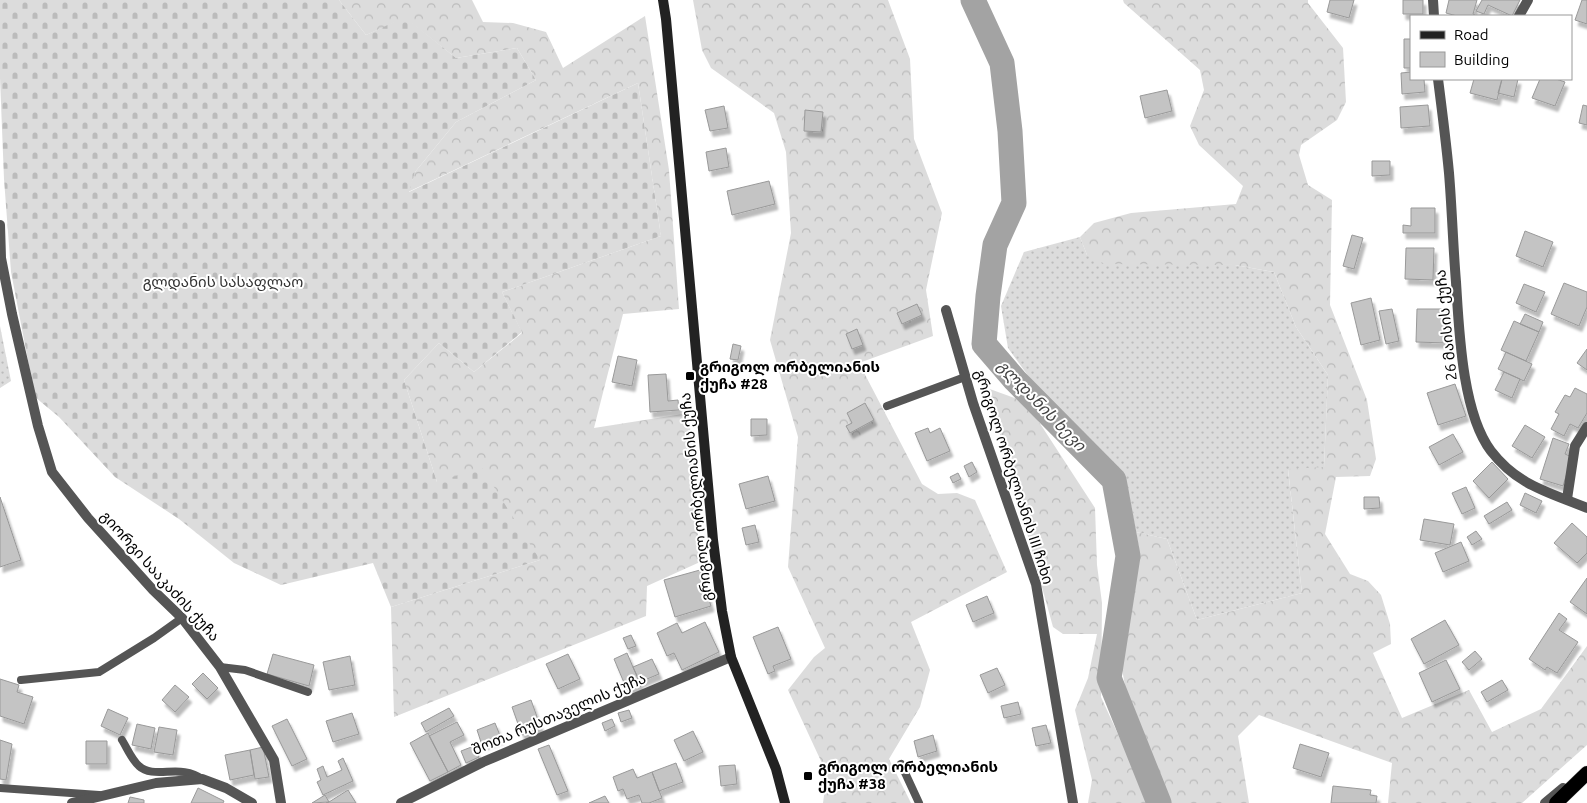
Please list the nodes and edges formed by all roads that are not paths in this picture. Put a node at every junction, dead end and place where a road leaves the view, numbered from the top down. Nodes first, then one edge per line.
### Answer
1 (662, 0) edge
2 (1433, 0) edge
3 (1528, 0) edge
4 (1434, 15) edge
5 (1520, 15) edge
6 (1438, 80) edge
7 (0, 225) edge
8 (946, 310) dead end
9 (965, 377) junction
10 (887, 406) dead end
11 (1587, 427) edge
12 (1567, 500) junction
13 (1587, 508) edge
14 (182, 618) junction
15 (731, 657) junction
16 (220, 667) junction
17 (21, 680) dead end
18 (308, 692) dead end
19 (122, 740) dead end
20 (901, 764) dead end
21 (1587, 764) edge
22 (1587, 773) edge
23 (202, 779) junction
24 (0, 788) edge
25 (103, 795) junction
26 (72, 803) edge
27 (252, 803) edge
28 (281, 803) edge
29 (401, 803) edge
30 (785, 803) edge
31 (919, 803) edge
32 (1073, 803) edge
33 (1544, 803) edge
34 (1556, 803) edge

1 - 15 main road, გრიგოლ ორბელიანის ქუჩა
2 - 4 street
3 - 5 street
6 - 12 street, 26 მაისის ქუჩა
7 - 14 street, გიორგი სააკაძის ქუჩა
8 - 9 street, გრიგოლ ორბელიანის III ჩიხი
9 - 10 lane
9 - 32 street, გრიგოლ ორბელიანის III ჩიხი
11 - 12 street
12 - 13 street, 26 მაისის ქუჩა
14 - 16 street, გიორგი სააკაძის ქუჩა
14 - 17 lane
15 - 29 street, შოთა რუსთაველის ქუჩა
15 - 30 main road, გრიგოლ ორბელიანის ქუჩა
16 - 18 lane
16 - 28 street, გიორგი სააკაძის ქუჩა
19 - 23 lane
20 - 31 lane
21 - 33 street
22 - 34 highway
23 - 25 street
23 - 27 street
24 - 25 lane
25 - 26 street

